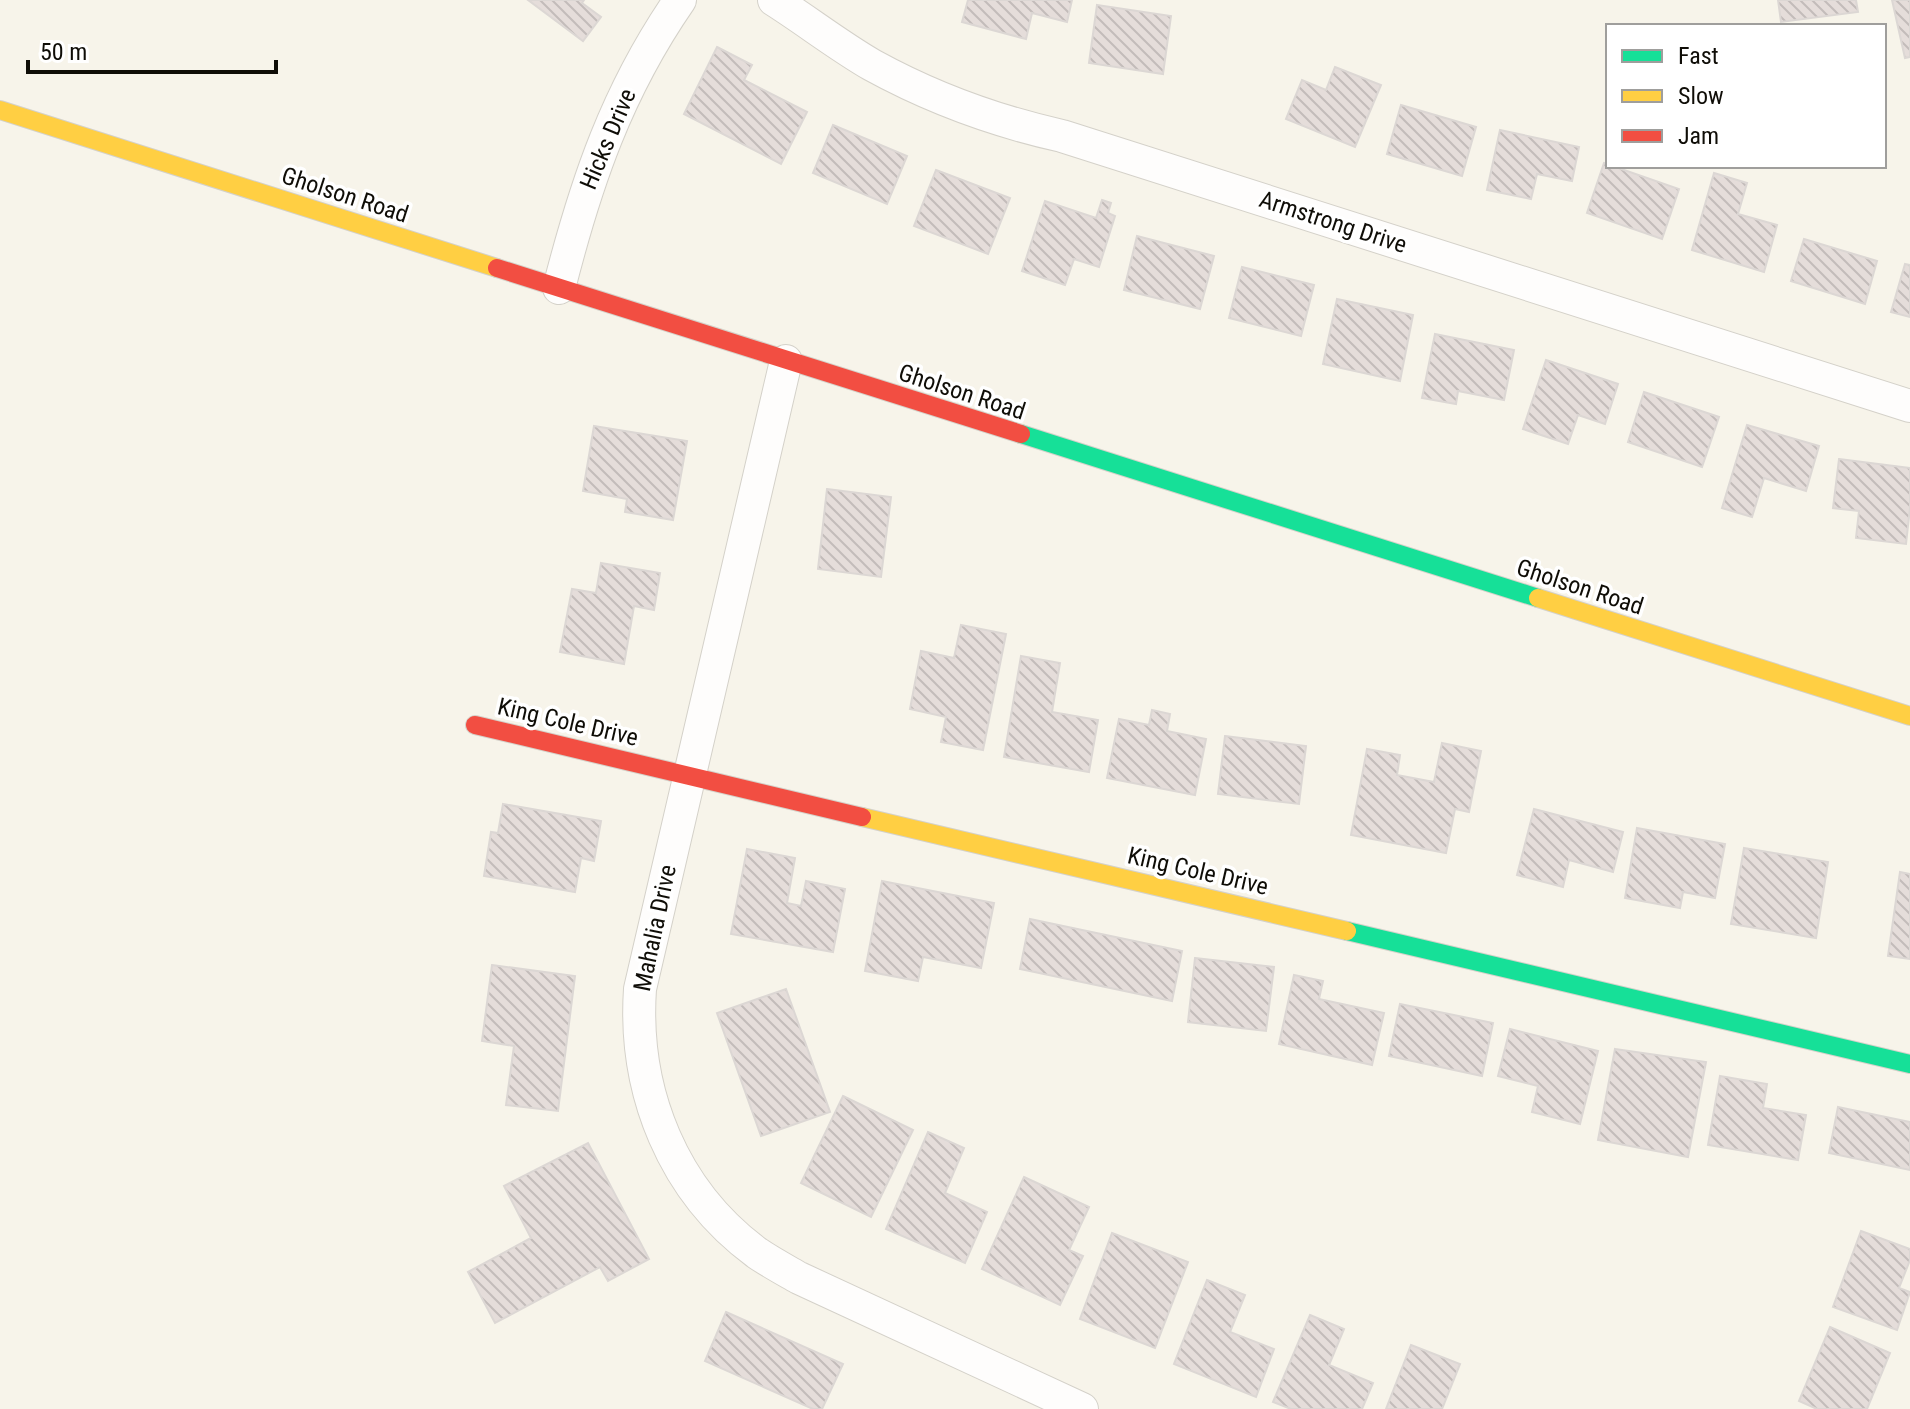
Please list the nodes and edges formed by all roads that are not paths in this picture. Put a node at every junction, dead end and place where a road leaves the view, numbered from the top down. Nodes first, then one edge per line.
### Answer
1 (680, 0) edge
2 (774, 0) edge
3 (0, 110) edge
4 (559, 288) junction
5 (786, 361) junction
6 (1910, 406) edge
7 (1910, 716) edge
8 (475, 725) dead end
9 (689, 776) junction
10 (1910, 1064) edge
11 (1082, 1409) edge

1 - 4 street, Hicks Drive
2 - 6 street, Armstrong Drive
3 - 4 main road, Gholson Road
4 - 5 main road, Gholson Road
5 - 7 main road, Gholson Road
5 - 9 street, Mahalia Drive
8 - 9 main road, King Cole Drive
9 - 10 main road, King Cole Drive
9 - 11 street, Mahalia Drive

